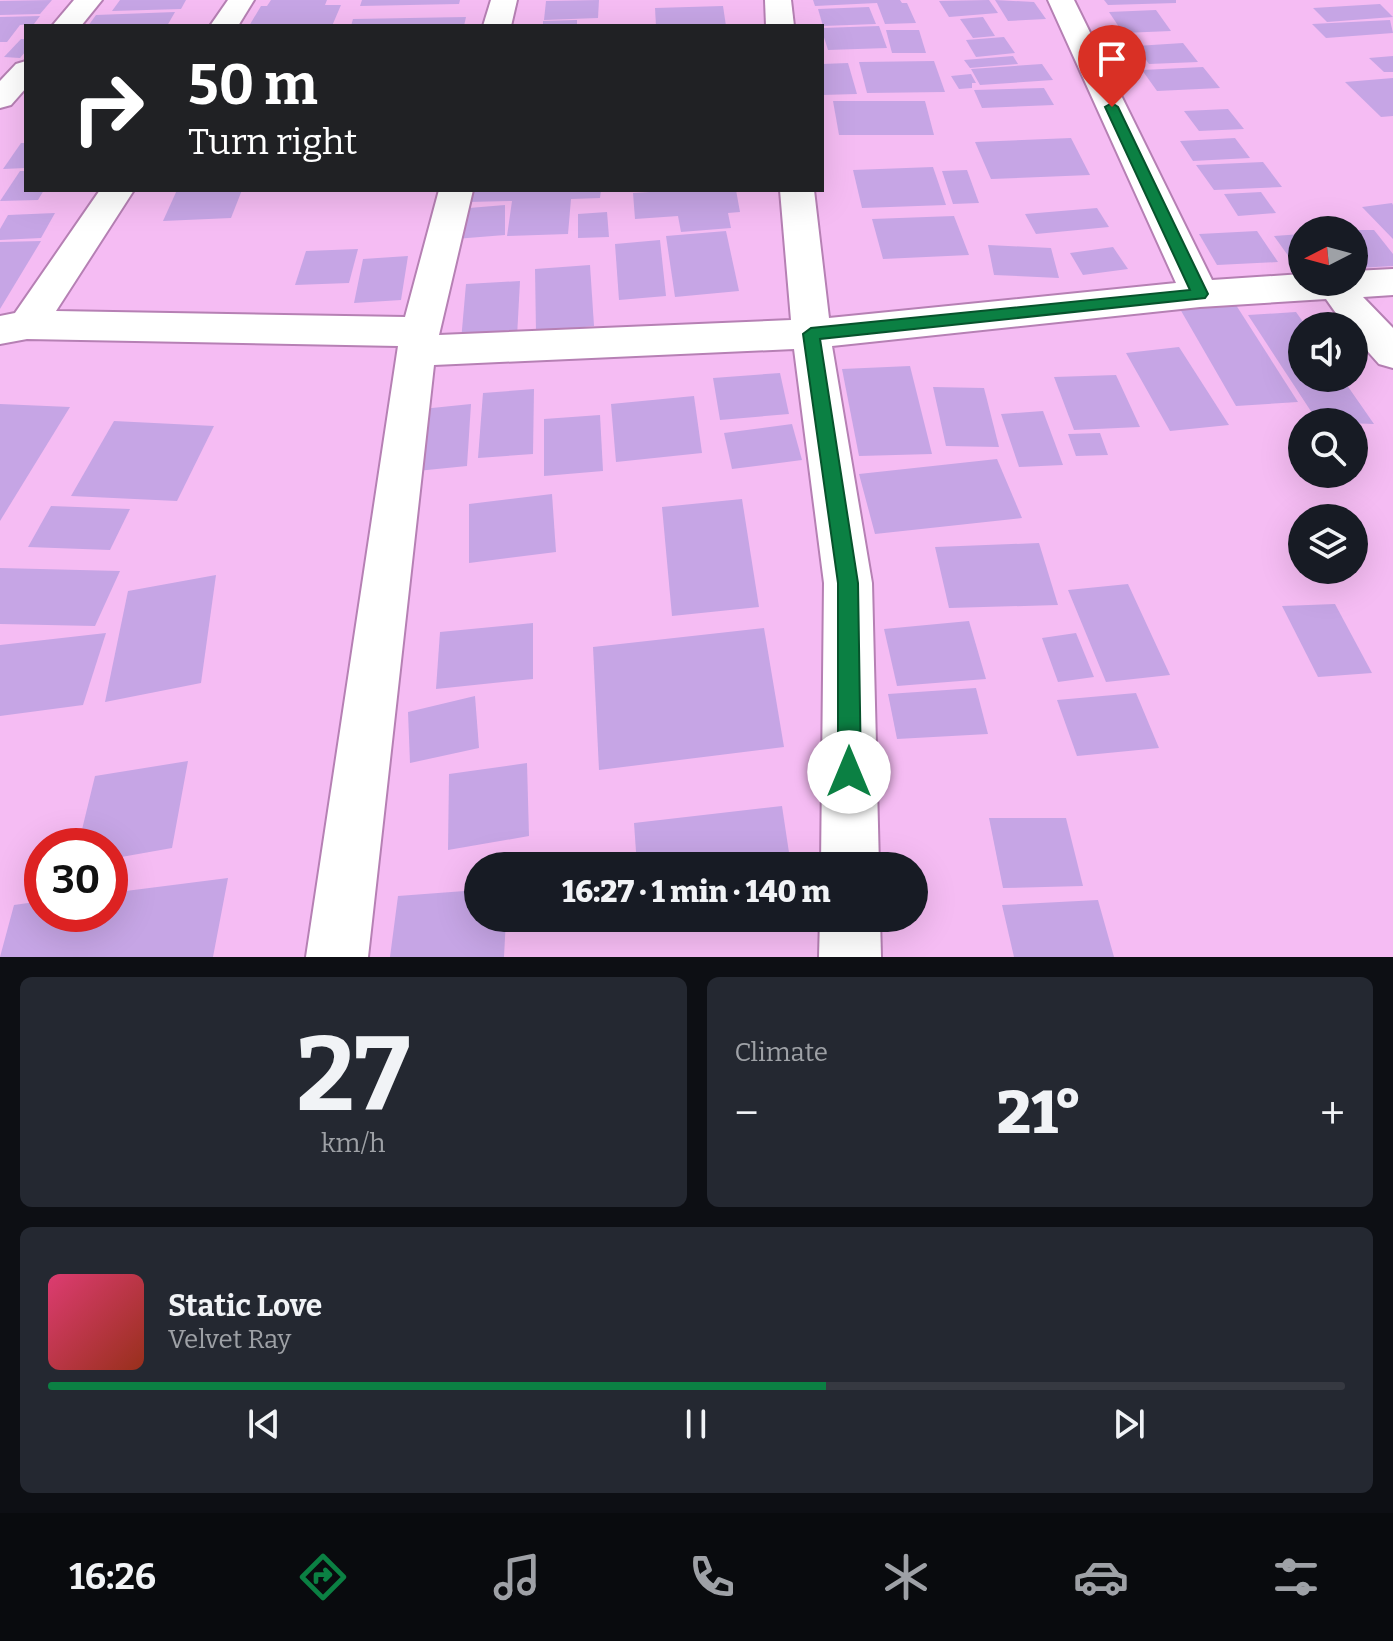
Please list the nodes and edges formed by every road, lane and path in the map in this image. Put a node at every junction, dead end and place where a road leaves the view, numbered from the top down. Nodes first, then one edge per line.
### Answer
1 (89, 0) edge
2 (241, 0) edge
3 (504, 0) edge
4 (778, 0) edge
5 (1061, 0) edge
6 (68, 24) edge
7 (225, 24) edge
8 (498, 24) edge
9 (780, 24) edge
10 (24, 72) edge
11 (0, 99) edge
12 (24, 107) edge
13 (0, 108) edge
14 (116, 192) edge
15 (456, 192) edge
16 (797, 192) edge
17 (1393, 282) edge
18 (1368, 284) edge
19 (1288, 289) edge
20 (1200, 294) junction
21 (1343, 296) edge
22 (14, 328) edge
23 (811, 334) junction
24 (419, 341) junction
25 (1393, 353) edge
26 (850, 852) edge
27 (850, 932) edge
28 (337, 957) edge
29 (850, 957) edge

1 - 6 street
2 - 7 street
3 - 8 street
4 - 9 street
5 - 20 street
10 - 11 street
12 - 13 street
14 - 22 street
15 - 24 street
16 - 23 street
17 - 18 street
19 - 20 street
20 - 23 street
21 - 25 street
22 - 24 street
23 - 24 street
23 - 26 street
24 - 28 street
27 - 29 street

